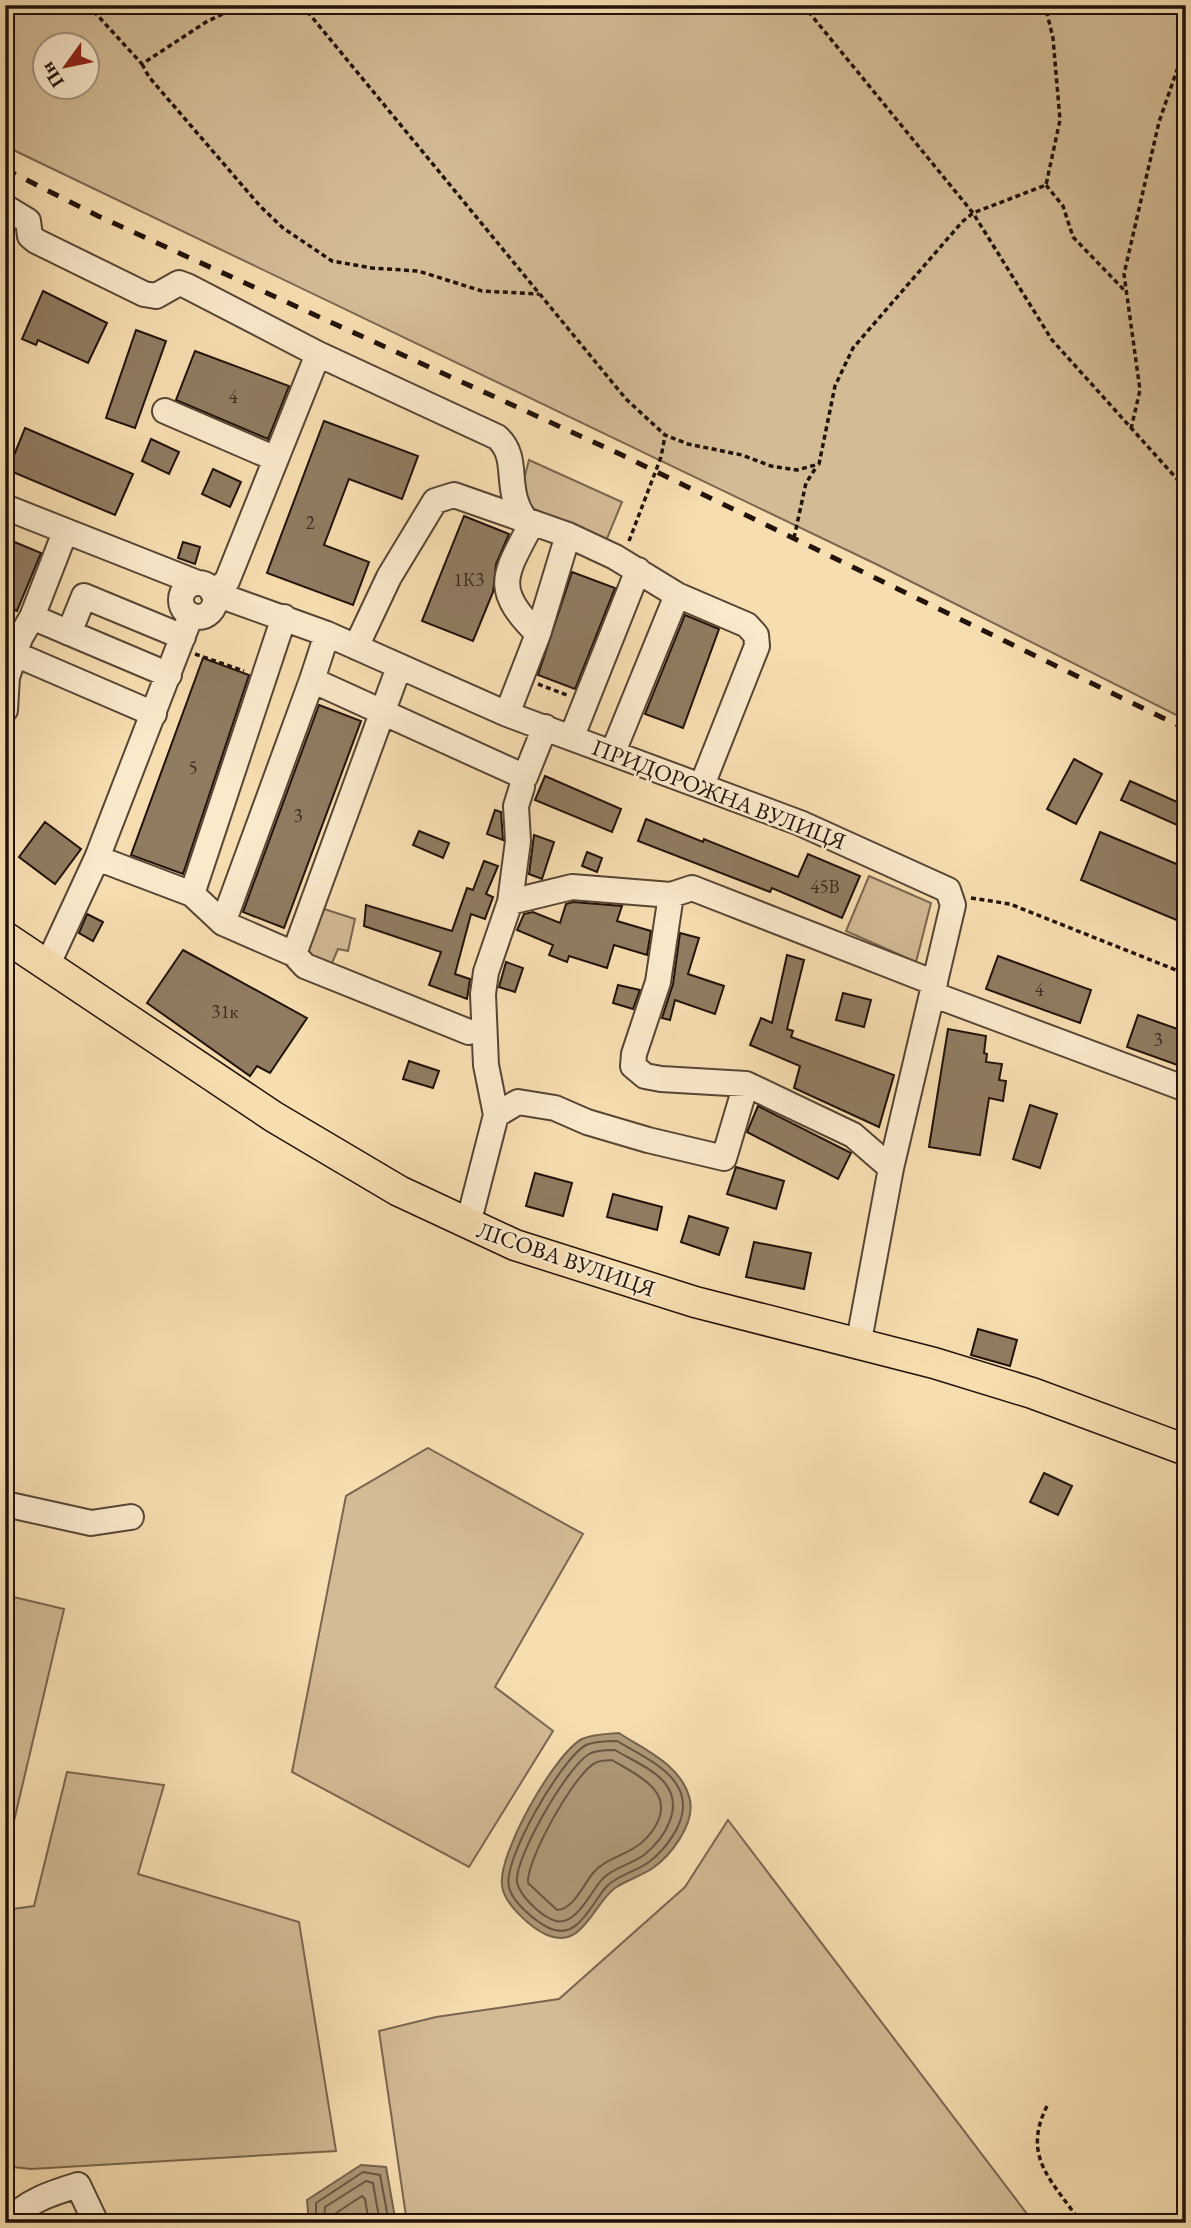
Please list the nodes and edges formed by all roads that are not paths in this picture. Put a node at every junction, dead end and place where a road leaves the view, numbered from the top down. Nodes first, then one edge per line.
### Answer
1 (5, 206) edge
2 (318, 354) junction
3 (165, 411) dead end
4 (276, 459) junction
5 (5, 507) edge
6 (529, 522) junction
7 (65, 532) junction
8 (568, 535) junction
9 (638, 570) junction
10 (204, 587) junction
11 (677, 595) junction
12 (32, 617) junction
13 (284, 617) junction
14 (69, 633) junction
15 (184, 633) junction
16 (327, 634) junction
17 (538, 634) junction
18 (356, 647) junction
19 (15, 654) junction
20 (399, 667) junction
21 (169, 675) junction
22 (312, 680) junction
23 (5, 710) edge
24 (382, 713) junction
25 (154, 714) junction
26 (507, 714) junction
27 (545, 727) junction
28 (572, 736) junction
29 (613, 752) junction
30 (702, 785) junction
31 (522, 787) dead end
32 (97, 858) junction
33 (192, 894) junction
34 (671, 895) junction
35 (510, 902) junction
36 (223, 923) junction
37 (5, 937) edge
38 (295, 954) junction
39 (47, 966) junction
40 (933, 989) junction
41 (469, 1032) dead end
42 (746, 1084) junction
43 (1186, 1089) edge
44 (496, 1115) junction
45 (891, 1168) junction
46 (468, 1224) junction
47 (858, 1346) junction
48 (1186, 1450) edge
49 (5, 1504) edge
50 (131, 1517) dead end
51 (9, 2223) edge
52 (96, 2223) edge

1 - 2 street
2 - 4 street
2 - 6 street
3 - 4 street
4 - 10 street
5 - 7 street
6 - 8 street
6 - 17 street
6 - 18 street
7 - 10 street
7 - 12 street
8 - 9 street
8 - 17 street
9 - 11 street
9 - 28 street
10 - 13 street, ПРИДОРОЖНА ВУЛИЦЯ
10 - 15 street
11 - 29 street
11 - 30 street
12 - 14 street
12 - 19 street
13 - 16 street, ПРИДОРОЖНА ВУЛИЦЯ
13 - 33 street
14 - 15 street
14 - 21 street
15 - 21 street
16 - 18 street, ПРИДОРОЖНА ВУЛИЦЯ
16 - 22 street
17 - 26 street
18 - 20 street, ПРИДОРОЖНА ВУЛИЦЯ
19 - 23 street
19 - 25 street
20 - 24 street
20 - 26 street, ПРИДОРОЖНА ВУЛИЦЯ
21 - 25 street
22 - 24 street
22 - 36 street
24 - 27 street
24 - 38 street
25 - 32 street
26 - 27 street, ПРИДОРОЖНА ВУЛИЦЯ
27 - 28 street, ПРИДОРОЖНА ВУЛИЦЯ
28 - 29 street, ПРИДОРОЖНА ВУЛИЦЯ
29 - 30 street, ПРИДОРОЖНА ВУЛИЦЯ
30 - 40 street, ПРИДОРОЖНА ВУЛИЦЯ
31 - 35 street
32 - 33 street
32 - 39 street
33 - 36 street
34 - 35 street
34 - 40 street
34 - 42 street
35 - 44 street
36 - 38 street
37 - 39 main road, ЛІСОВА ВУЛИЦЯ
38 - 41 street
39 - 46 main road, ЛІСОВА ВУЛИЦЯ
40 - 43 street
40 - 45 street
42 - 44 street
42 - 45 street
44 - 46 street
45 - 47 street
46 - 47 main road, ЛІСОВА ВУЛИЦЯ
47 - 48 main road, ЛІСОВА ВУЛИЦЯ
49 - 50 street
51 - 52 street

